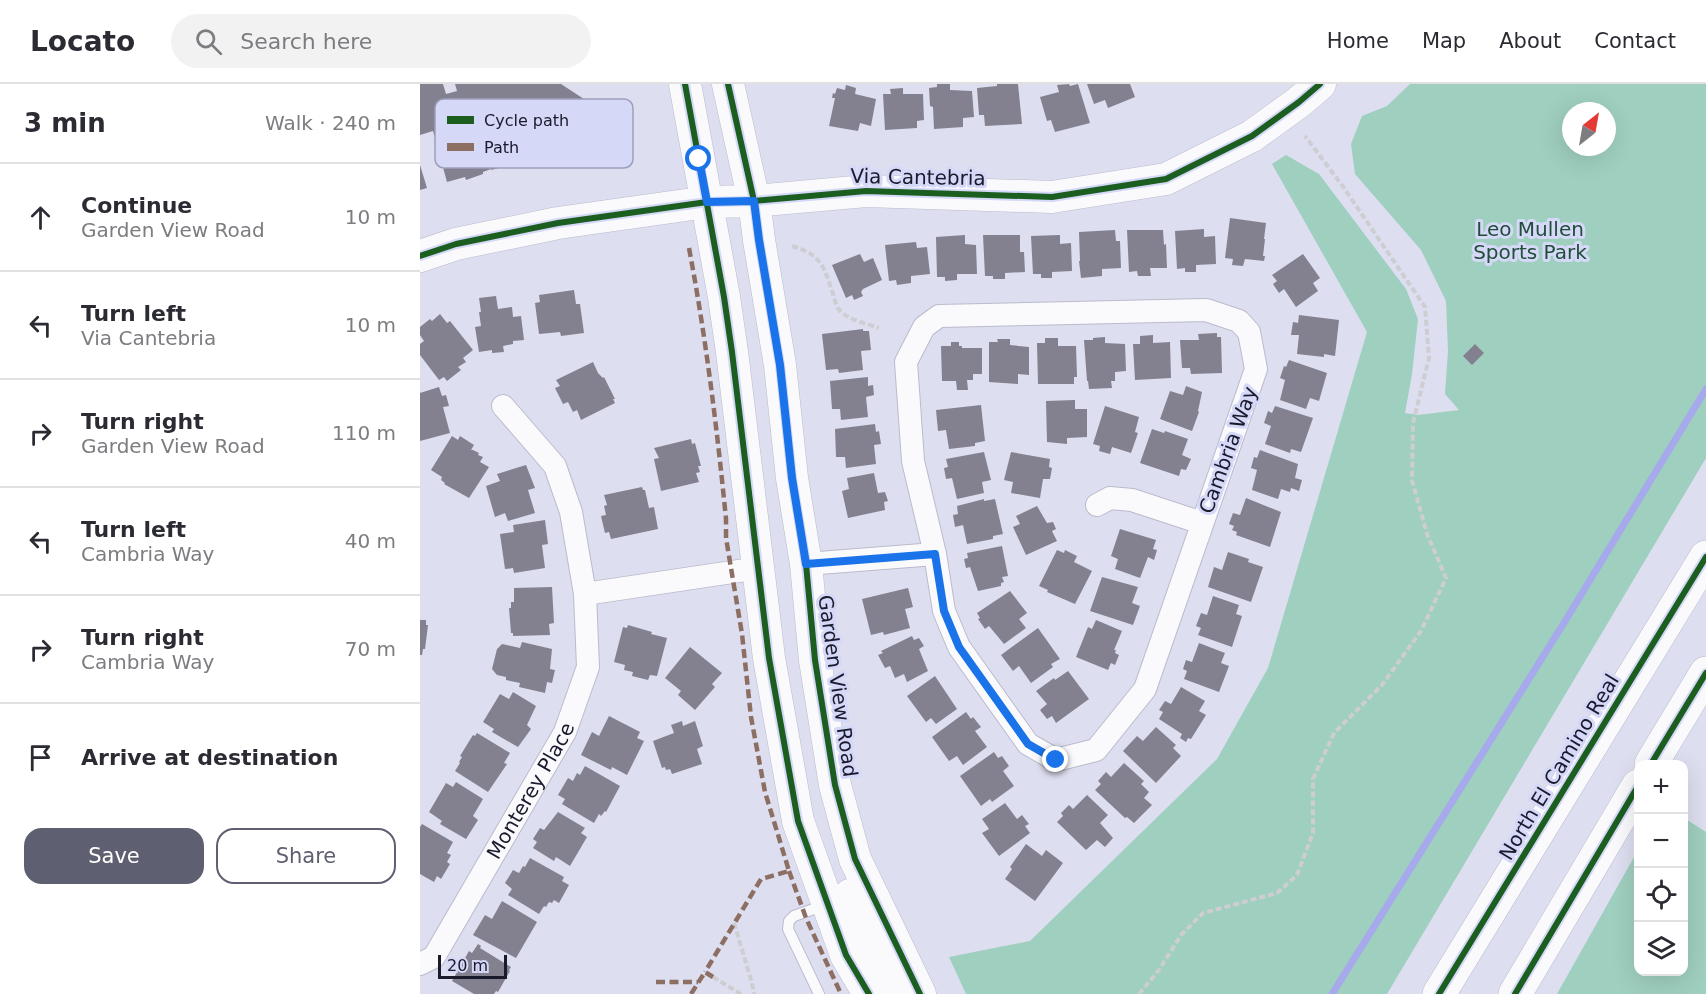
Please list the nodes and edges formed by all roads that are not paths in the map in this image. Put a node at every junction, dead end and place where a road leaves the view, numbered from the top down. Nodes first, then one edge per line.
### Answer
1 (685, 84) edge
2 (728, 84) edge
3 (1320, 84) edge
4 (754, 201) junction
5 (707, 202) junction
6 (420, 256) edge
7 (503, 406) dead end
8 (1097, 505) dead end
9 (1202, 522) junction
10 (935, 554) junction
11 (1706, 557) edge
12 (806, 564) junction
13 (759, 568) junction
14 (585, 594) junction
15 (1706, 673) edge
16 (1655, 760) edge
17 (1634, 793) edge
18 (798, 816) junction
19 (828, 904) junction
20 (420, 964) edge
21 (819, 994) edge
22 (869, 994) edge
23 (898, 994) edge
24 (920, 994) edge
25 (1439, 994) edge
26 (1515, 994) edge

1 - 5 main road
2 - 4 main road, Garden View Road
3 - 4 main road, Via Cantebria
4 - 5 main road, Via Cantebria
4 - 12 main road, Garden View Road
5 - 6 main road, Via Cantebria
5 - 13 main road
7 - 14 street, Monterey Place
8 - 9 street
9 - 10 street, Cambria Way
9 - 10 street, Cambria Way
10 - 12 street
11 - 25 main road, North El Camino Real
12 - 24 main road, Garden View Road
13 - 14 street
13 - 18 main road
14 - 20 street, Monterey Place
15 - 16 main road
17 - 26 main road
18 - 19 main road
18 - 23 main road
19 - 21 lane
19 - 22 main road

